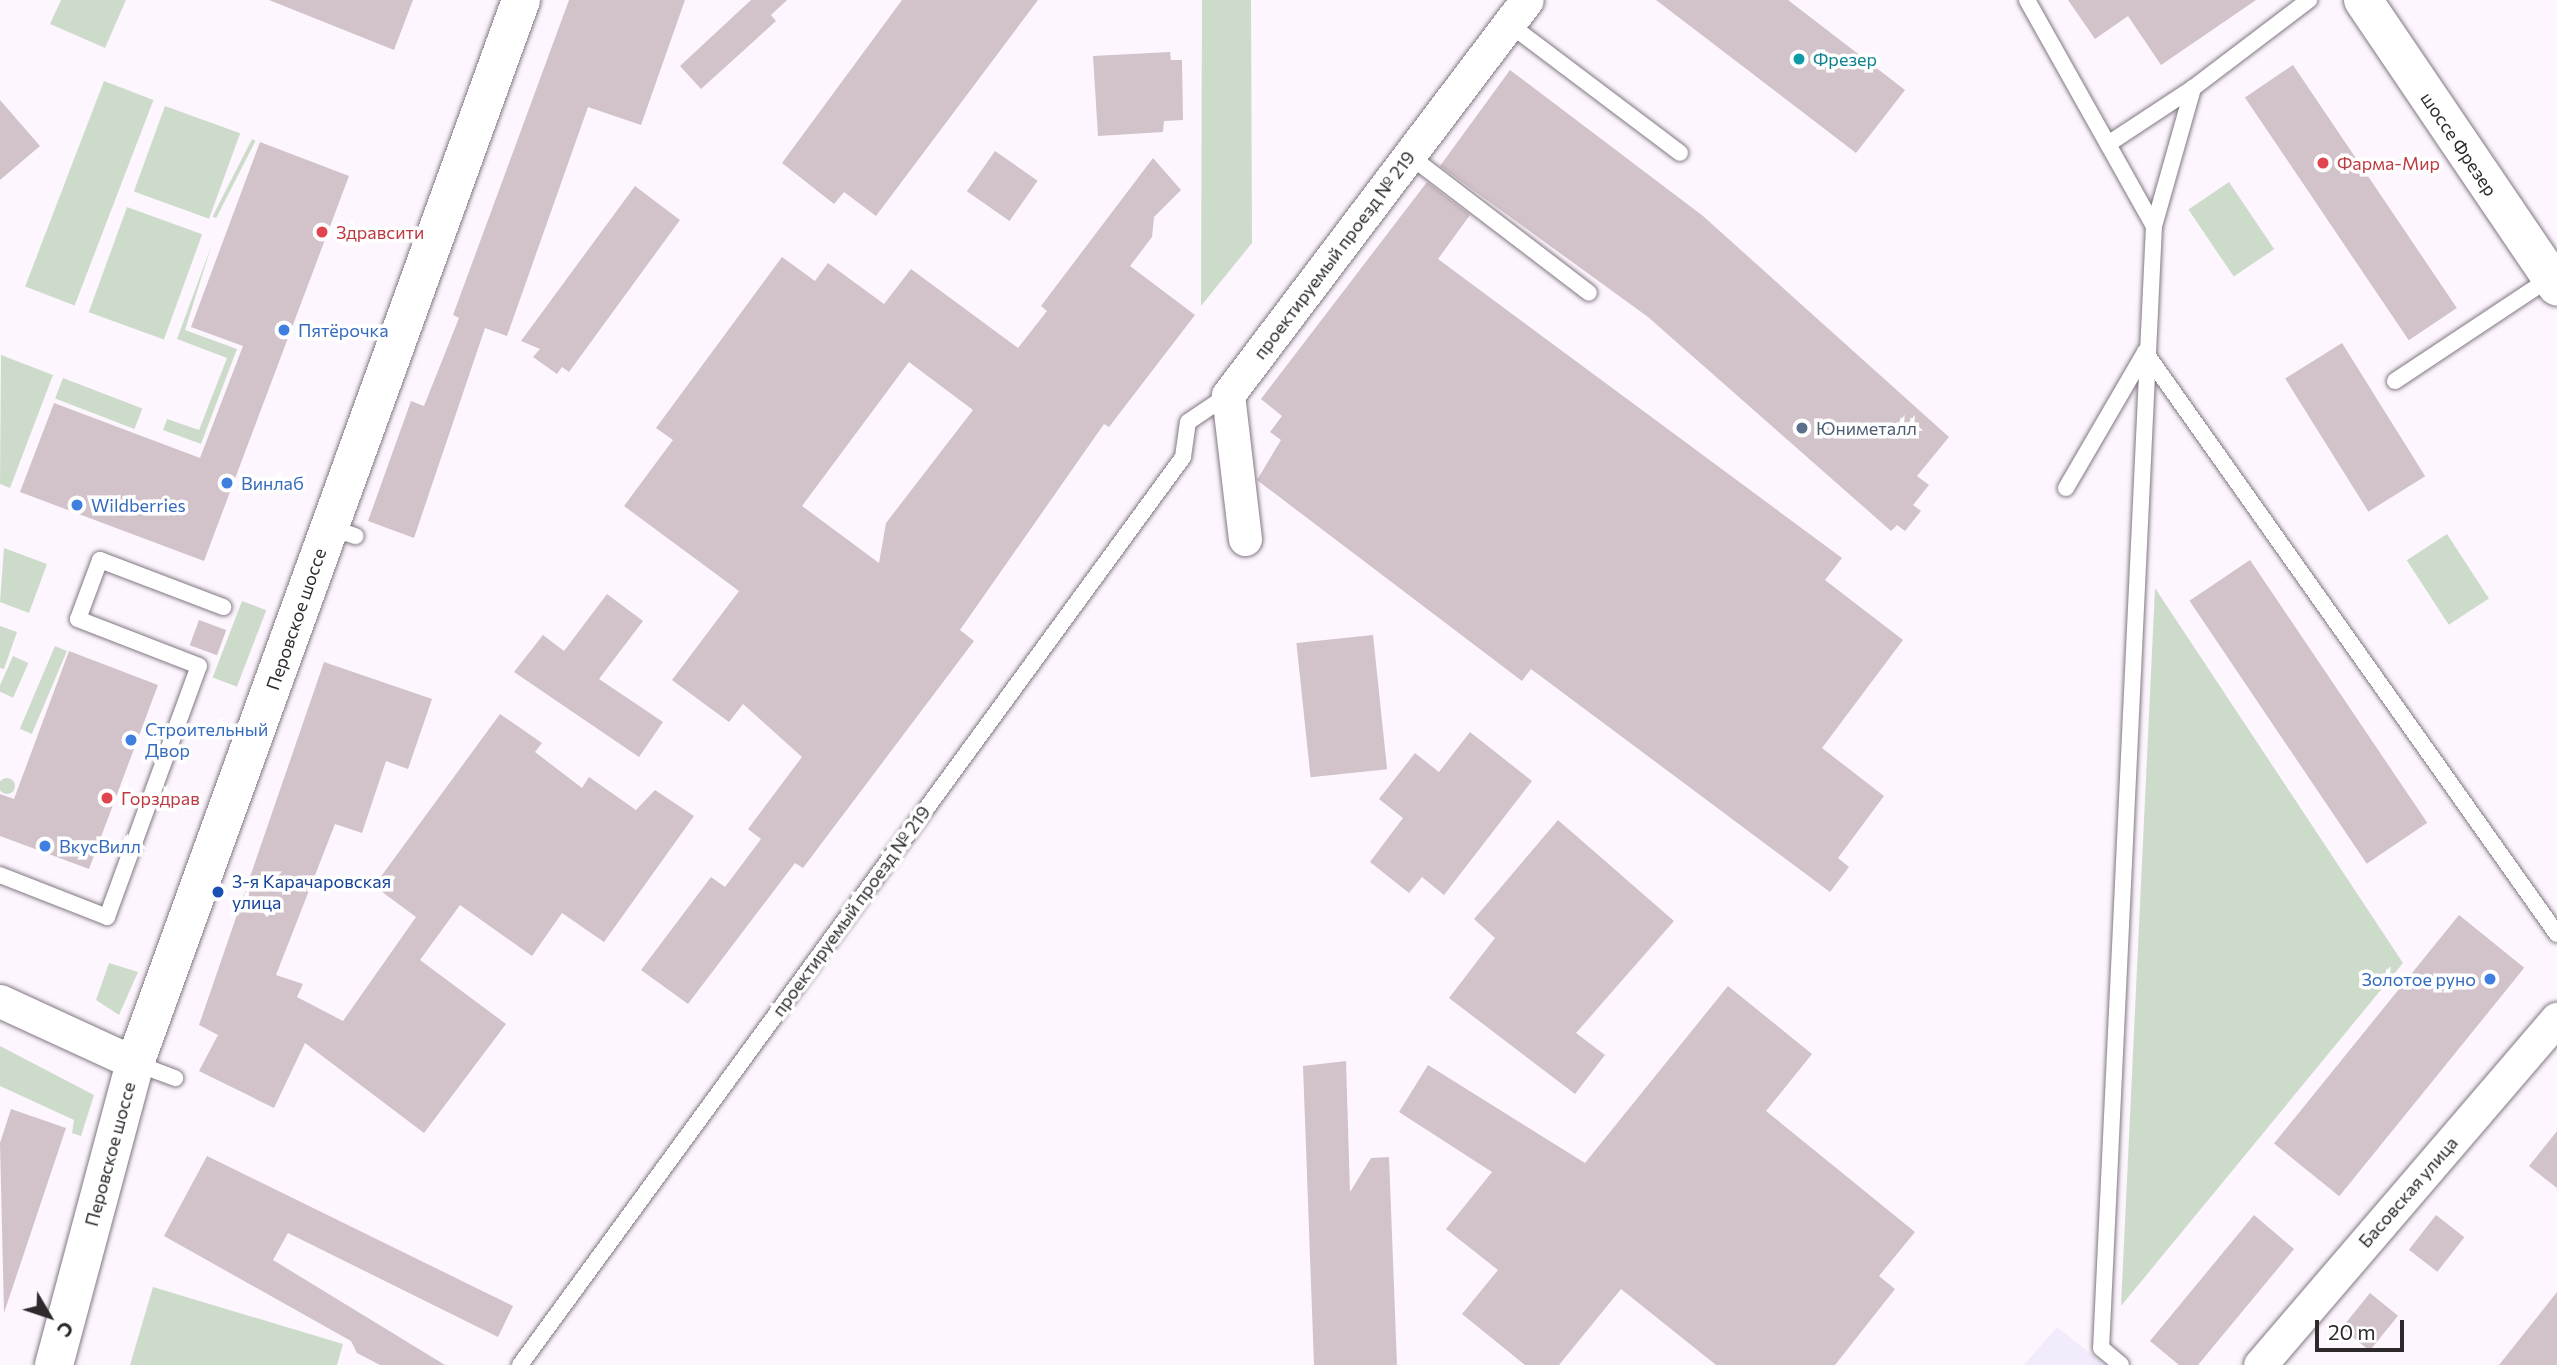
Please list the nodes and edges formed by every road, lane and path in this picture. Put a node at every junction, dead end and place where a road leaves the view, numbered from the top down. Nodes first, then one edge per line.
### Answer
1 (521, 0) edge
2 (2027, 0) edge
3 (2309, 0) edge
4 (2363, 0) edge
5 (1518, 12) edge
6 (2193, 88) junction
7 (2108, 144) junction
8 (1680, 153) dead end
9 (1410, 156) junction
10 (2154, 226) junction
11 (2554, 282) edge
12 (1589, 293) dead end
13 (2145, 352) junction
14 (2395, 381) dead end
15 (1228, 395) junction
16 (2066, 488) dead end
17 (1245, 539) dead end
18 (223, 607) dead end
19 (0, 875) edge
20 (2557, 934) edge
21 (0, 1001) edge
22 (2557, 1018) edge
23 (135, 1063) junction
24 (175, 1079) dead end
25 (54, 1365) edge
26 (520, 1365) edge
27 (2121, 1365) edge
28 (2260, 1365) edge

1 - 23 street, Перовское шоссе
2 - 7 lane
3 - 6 lane
4 - 11 street, шоссе Фрезер
5 - 8 lane
5 - 9 street, проектируемый проезд № 219
6 - 7 lane
6 - 10 lane
7 - 10 lane
9 - 12 lane
9 - 15 street, проектируемый проезд № 219
10 - 13 lane
11 - 14 lane
13 - 16 lane
13 - 20 lane
13 - 27 lane
15 - 17 street
15 - 26 lane, проектируемый проезд № 219
18 - 19 lane
21 - 23 street
22 - 28 street, Басовская улица
23 - 24 lane
23 - 25 street, Перовское шоссе

